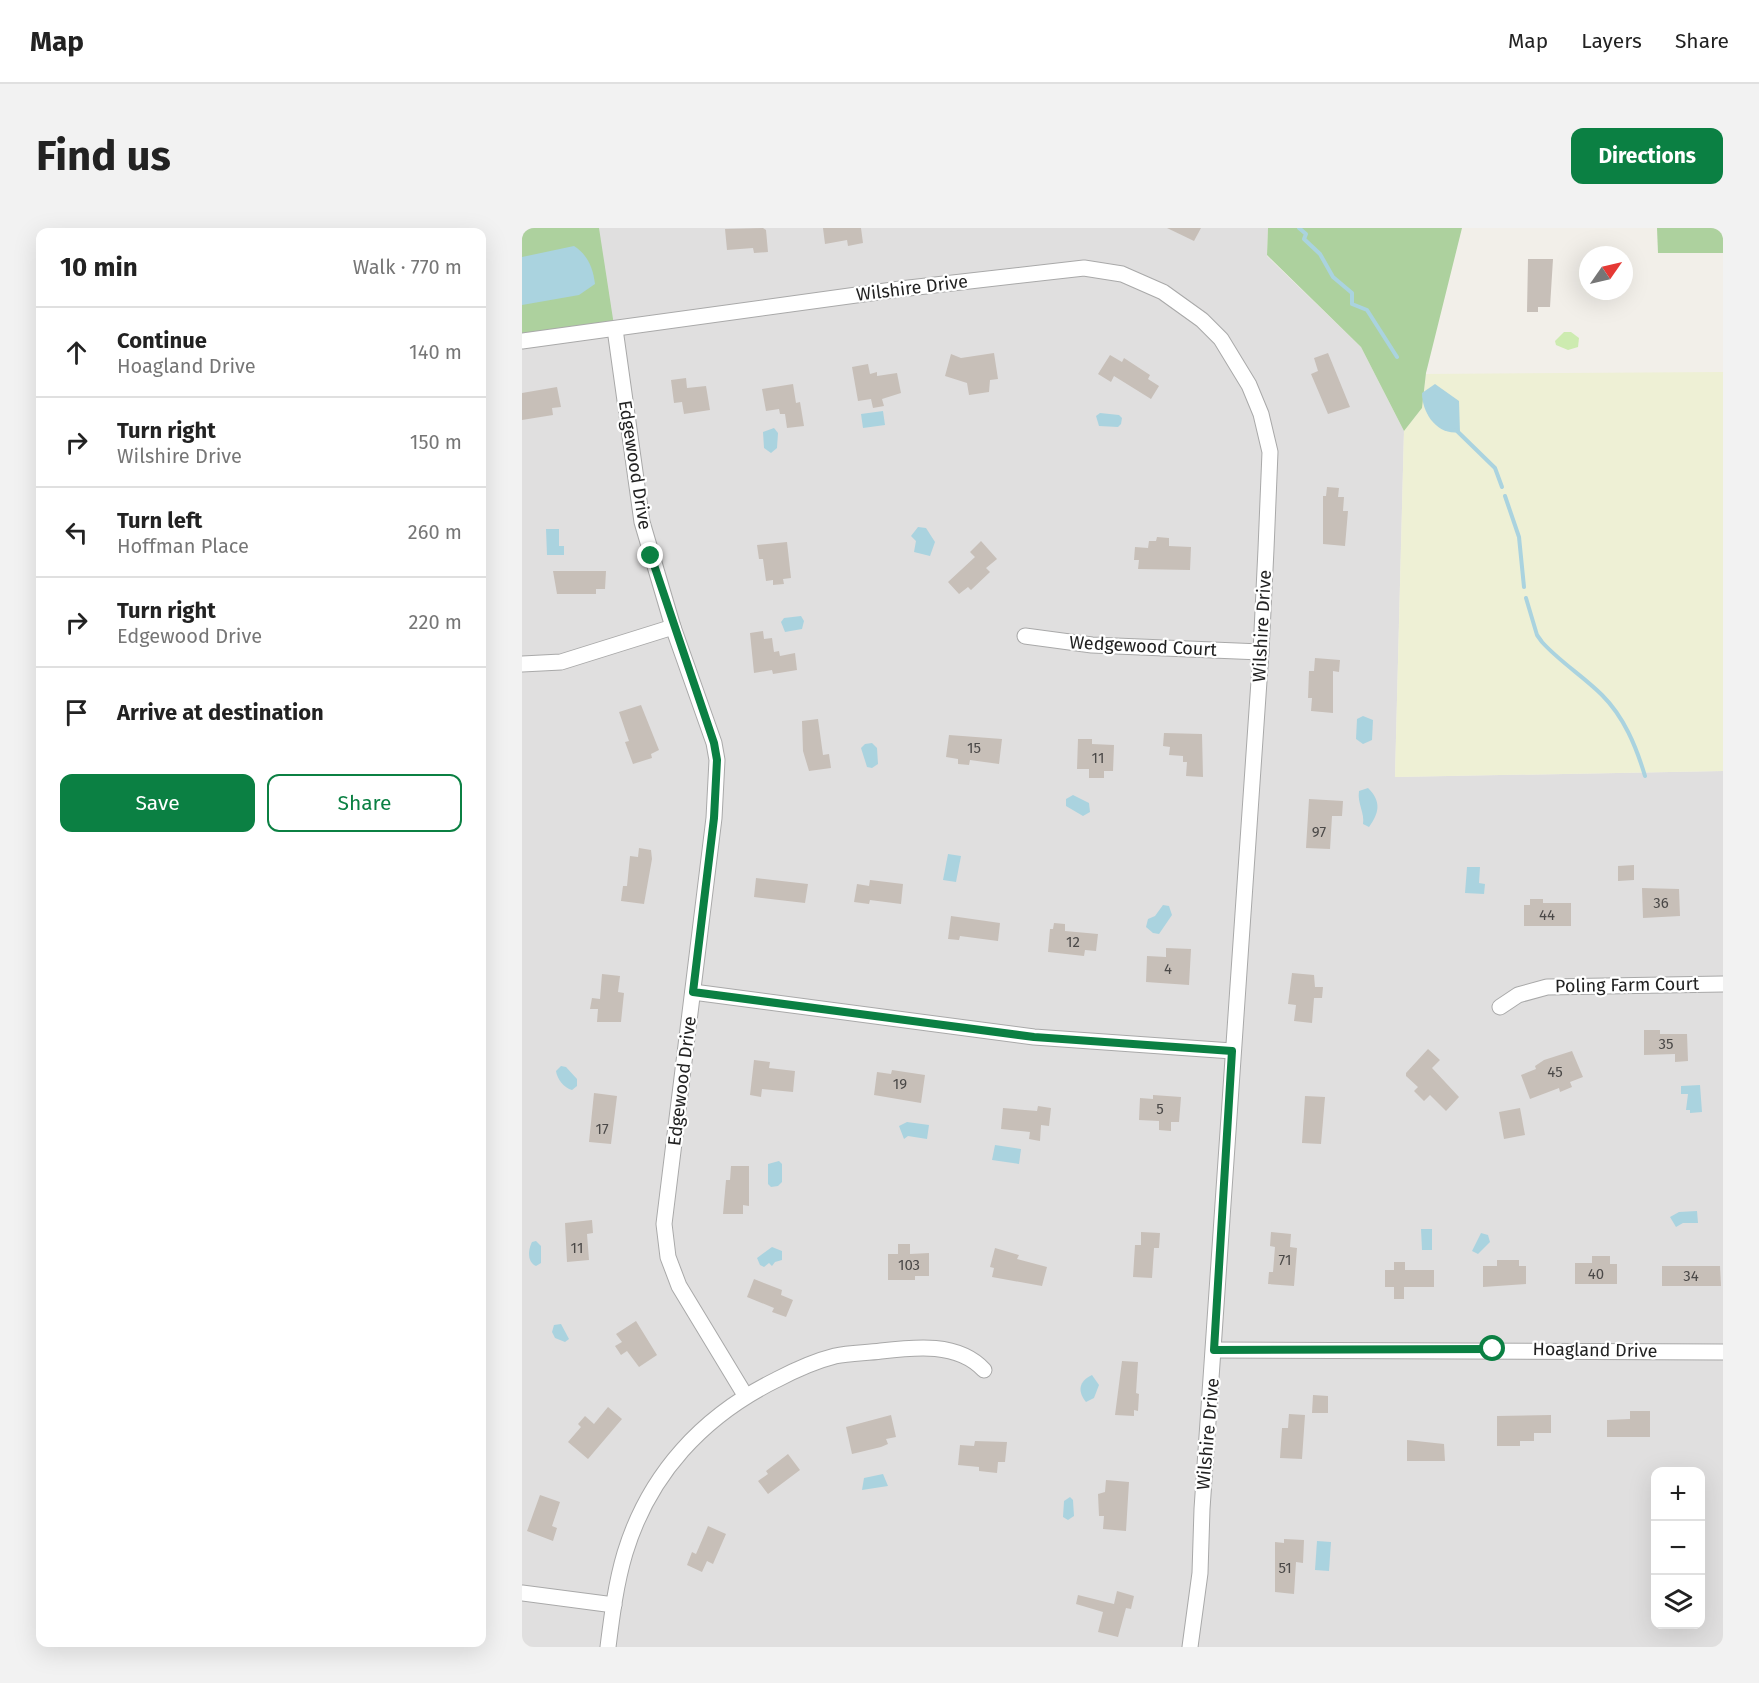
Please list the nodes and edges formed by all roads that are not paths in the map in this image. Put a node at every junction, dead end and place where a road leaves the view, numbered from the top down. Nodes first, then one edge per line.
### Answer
1 (615, 329) junction
2 (522, 341) edge
3 (674, 627) junction
4 (1025, 636) dead end
5 (1261, 652) junction
6 (522, 664) edge
7 (1723, 984) edge
8 (693, 992) junction
9 (1500, 1007) dead end
10 (1232, 1051) junction
11 (1214, 1350) junction
12 (1723, 1352) edge
13 (984, 1370) dead end
14 (745, 1395) junction
15 (522, 1593) edge
16 (614, 1605) junction
17 (608, 1647) edge
18 (1190, 1647) edge

1 - 2 street, Wilshire Drive
1 - 3 street, Edgewood Drive
1 - 5 street, Wilshire Drive
3 - 6 street
3 - 8 street, Edgewood Drive
4 - 5 street, Wedgewood Court
5 - 10 street, Wilshire Drive
7 - 9 street, Poling Farm Court
8 - 10 street
8 - 14 street, Edgewood Drive
10 - 11 street, Wilshire Drive
11 - 12 street, Hoagland Drive
11 - 18 street, Wilshire Drive
13 - 14 street
14 - 16 street
15 - 16 street
16 - 17 street

